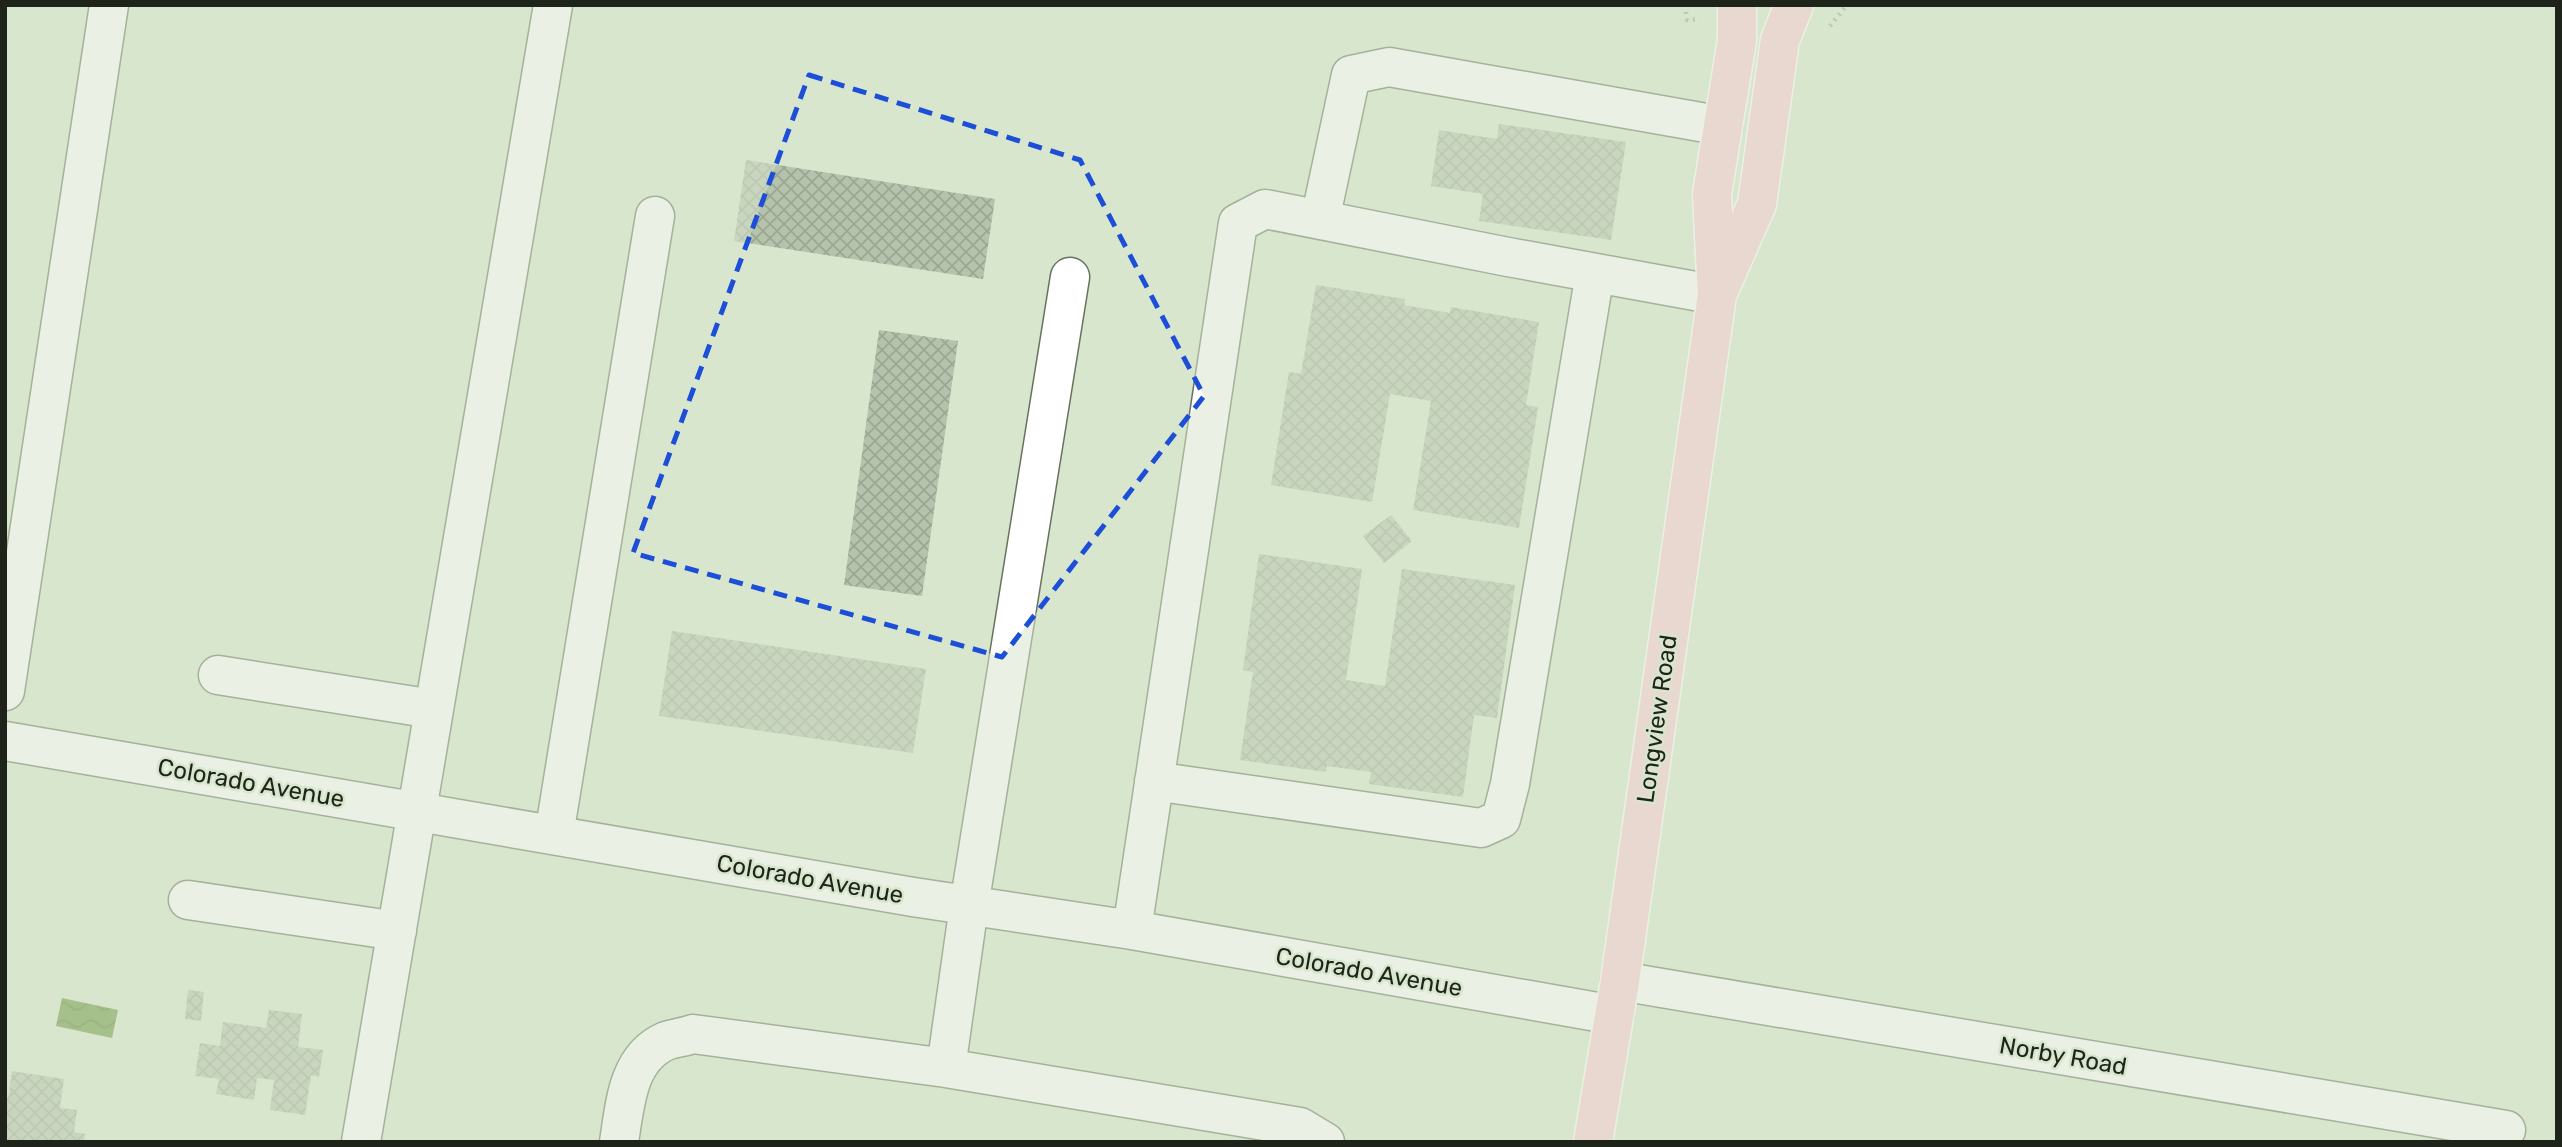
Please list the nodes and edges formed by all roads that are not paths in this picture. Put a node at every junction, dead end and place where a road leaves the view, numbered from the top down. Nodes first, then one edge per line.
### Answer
1 (109, 5) edge
2 (553, 5) edge
3 (1737, 5) edge
4 (1794, 5) edge
5 (1723, 126) junction
6 (655, 216) dead end
7 (1320, 220) junction
8 (1595, 273) junction
9 (1070, 277) dead end
10 (1717, 295) junction
11 (218, 675) dead end
12 (5, 691) edge
13 (433, 709) junction
14 (5, 741) edge
15 (1154, 781) junction
16 (416, 811) junction
17 (554, 835) junction
18 (188, 900) dead end
19 (969, 905) junction
20 (1132, 930) junction
21 (397, 931) junction
22 (1617, 998) junction
23 (946, 1069) junction
24 (2506, 1130) dead end
25 (361, 1142) edge
26 (619, 1142) edge
27 (1325, 1142) edge
28 (1593, 1142) edge

1 - 12 street
2 - 13 street
3 - 5 main road, Longview Road
4 - 10 main road, Longview Road
5 - 7 street
5 - 10 main road, Longview Road
6 - 17 street
7 - 8 street
7 - 15 street
8 - 10 street
8 - 15 street
9 - 19 street
10 - 22 main road, Longview Road
11 - 13 street
13 - 16 street
14 - 16 street, Colorado Avenue
15 - 20 street
16 - 17 street, Colorado Avenue
16 - 21 street
17 - 19 street, Colorado Avenue
18 - 21 street
19 - 20 street, Colorado Avenue
19 - 23 street
20 - 22 street, Colorado Avenue
21 - 25 street
22 - 24 street, Norby Road
22 - 28 main road, Longview Road
23 - 26 street
23 - 27 street

